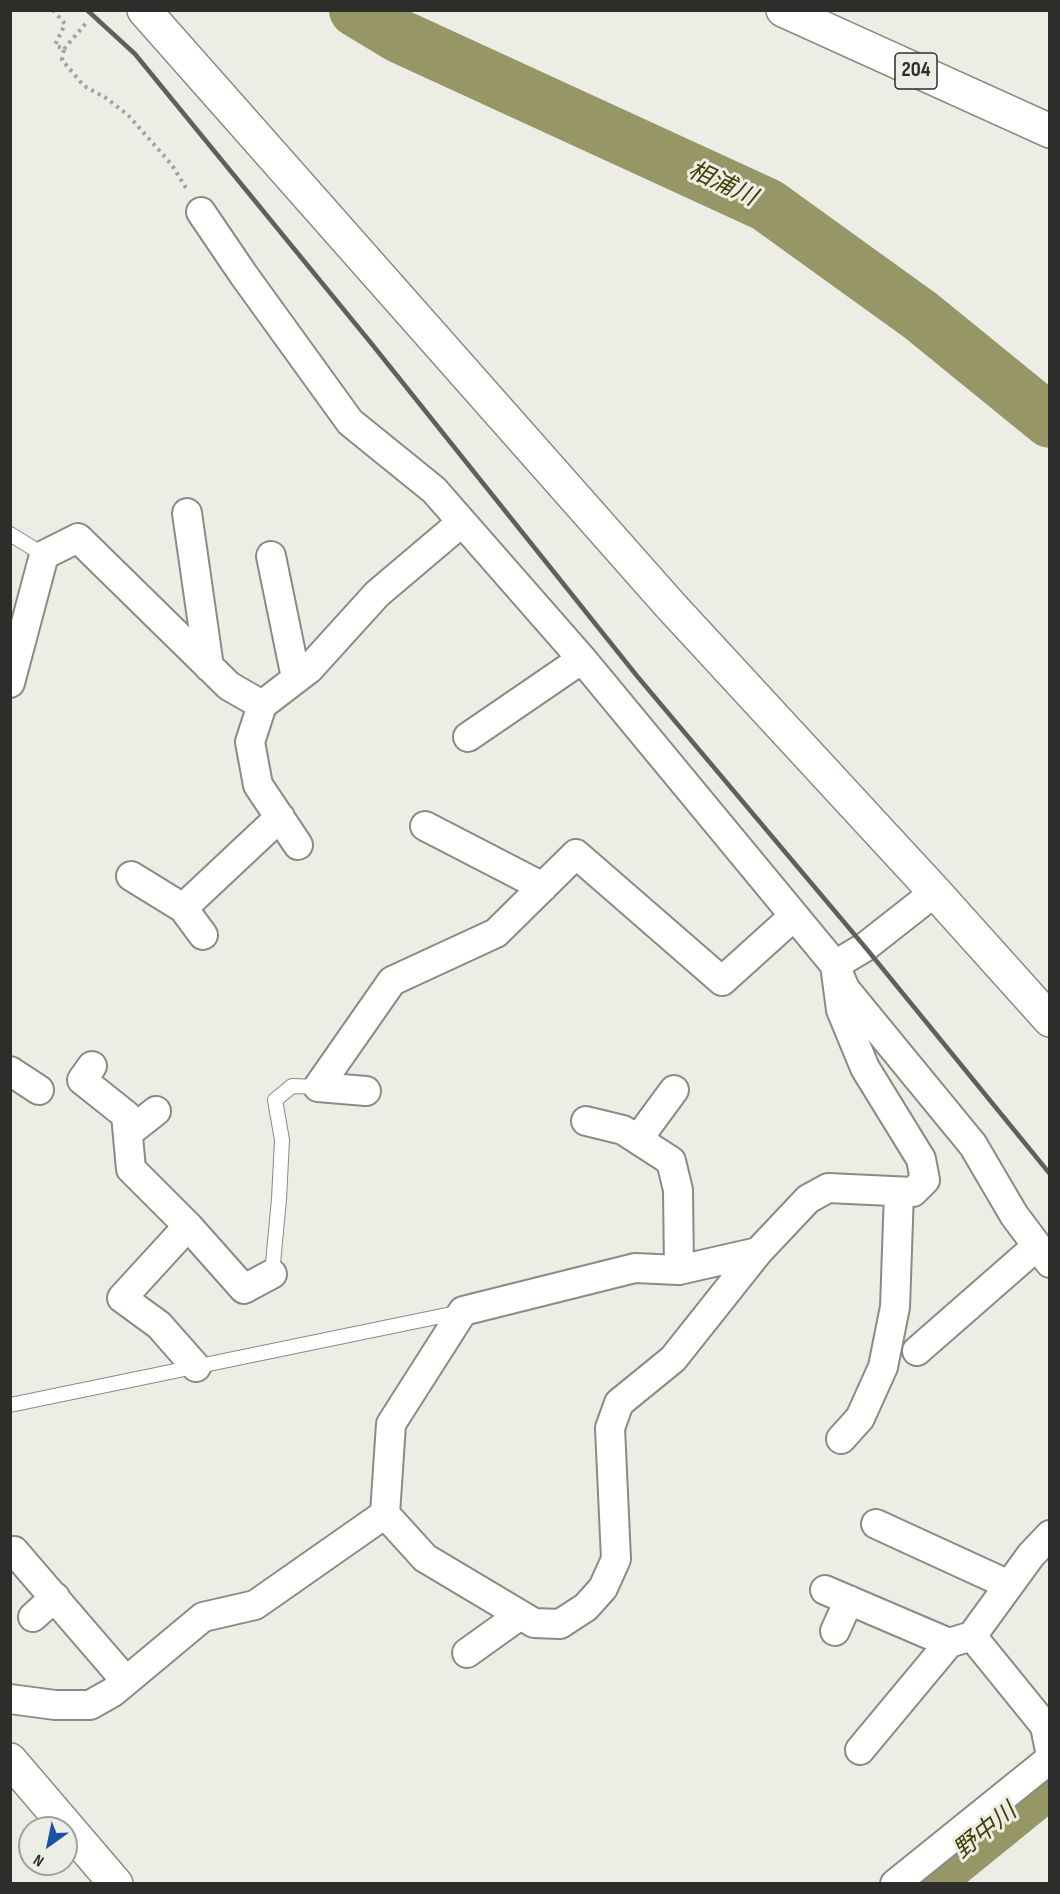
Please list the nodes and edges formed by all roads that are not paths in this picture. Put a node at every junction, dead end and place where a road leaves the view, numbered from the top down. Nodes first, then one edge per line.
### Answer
1 (144, 10) edge
2 (783, 10) edge
3 (1050, 131) edge
4 (201, 212) road end
5 (187, 513) dead end
6 (462, 522) junction
7 (10, 534) edge
8 (44, 555) junction
9 (271, 556) dead end
10 (582, 659) junction
11 (210, 667) junction
12 (296, 678) junction
13 (10, 682) edge
14 (262, 705) junction
15 (468, 737) dead end
16 (280, 817) junction
17 (425, 826) dead end
18 (298, 845) dead end
19 (131, 876) dead end
20 (543, 887) junction
21 (935, 892) junction
22 (183, 908) junction
23 (794, 915) junction
24 (203, 935) dead end
25 (836, 965) junction
26 (1050, 1020) edge
27 (92, 1066) dead end
28 (10, 1071) edge
29 (318, 1087) junction
30 (39, 1090) dead end
31 (674, 1090) dead end
32 (366, 1091) dead end
33 (156, 1111) dead end
34 (586, 1121) dead end
35 (128, 1133) junction
36 (638, 1139) junction
37 (898, 1192) junction
38 (188, 1226) junction
39 (758, 1252) junction
40 (1043, 1255) edge
41 (678, 1270) junction
42 (272, 1274) joint
43 (463, 1311) junction
44 (917, 1351) dead end
45 (196, 1367) junction
46 (10, 1405) edge
47 (841, 1439) dead end
48 (385, 1514) junction
49 (876, 1524) dead end
50 (1050, 1535) edge
51 (14, 1551) dead end
52 (1009, 1585) junction
53 (55, 1598) junction
54 (520, 1615) junction
55 (33, 1617) dead end
56 (835, 1631) dead end
57 (961, 1639) junction
58 (467, 1653) dead end
59 (126, 1681) junction
60 (10, 1699) edge
61 (860, 1750) dead end
62 (1050, 1751) edge
63 (1050, 1759) edge
64 (10, 1760) edge
65 (116, 1884) edge
66 (895, 1884) edge

1 - 21 main road
2 - 3 main road, 204
4 - 6 street
5 - 11 street
6 - 10 street
6 - 12 street
7 - 8 lane
8 - 11 street
8 - 13 street
9 - 12 street
10 - 15 street
10 - 23 street
11 - 14 street
12 - 14 street
14 - 16 street
16 - 18 street
16 - 22 street
17 - 20 street
19 - 22 street
20 - 23 street
20 - 29 street
21 - 25 street
21 - 26 main road
22 - 24 street
23 - 25 street
25 - 37 street
25 - 40 street
27 - 35 street
28 - 30 street
29 - 32 street
29 - 42 lane
31 - 36 street
33 - 35 street
34 - 36 street
35 - 38 street
36 - 41 street
37 - 39 street
37 - 47 street
38 - 42 street
38 - 45 street
39 - 41 street
39 - 54 street
40 - 44 street
41 - 43 street
43 - 45 lane
43 - 48 street
45 - 46 lane
48 - 54 street
48 - 59 street
49 - 52 street
50 - 52 street
51 - 53 street
52 - 57 street
53 - 55 street
53 - 59 street
54 - 58 street
56 - 57 street
57 - 61 street
57 - 62 street
59 - 60 street
63 - 66 street
64 - 65 main road

